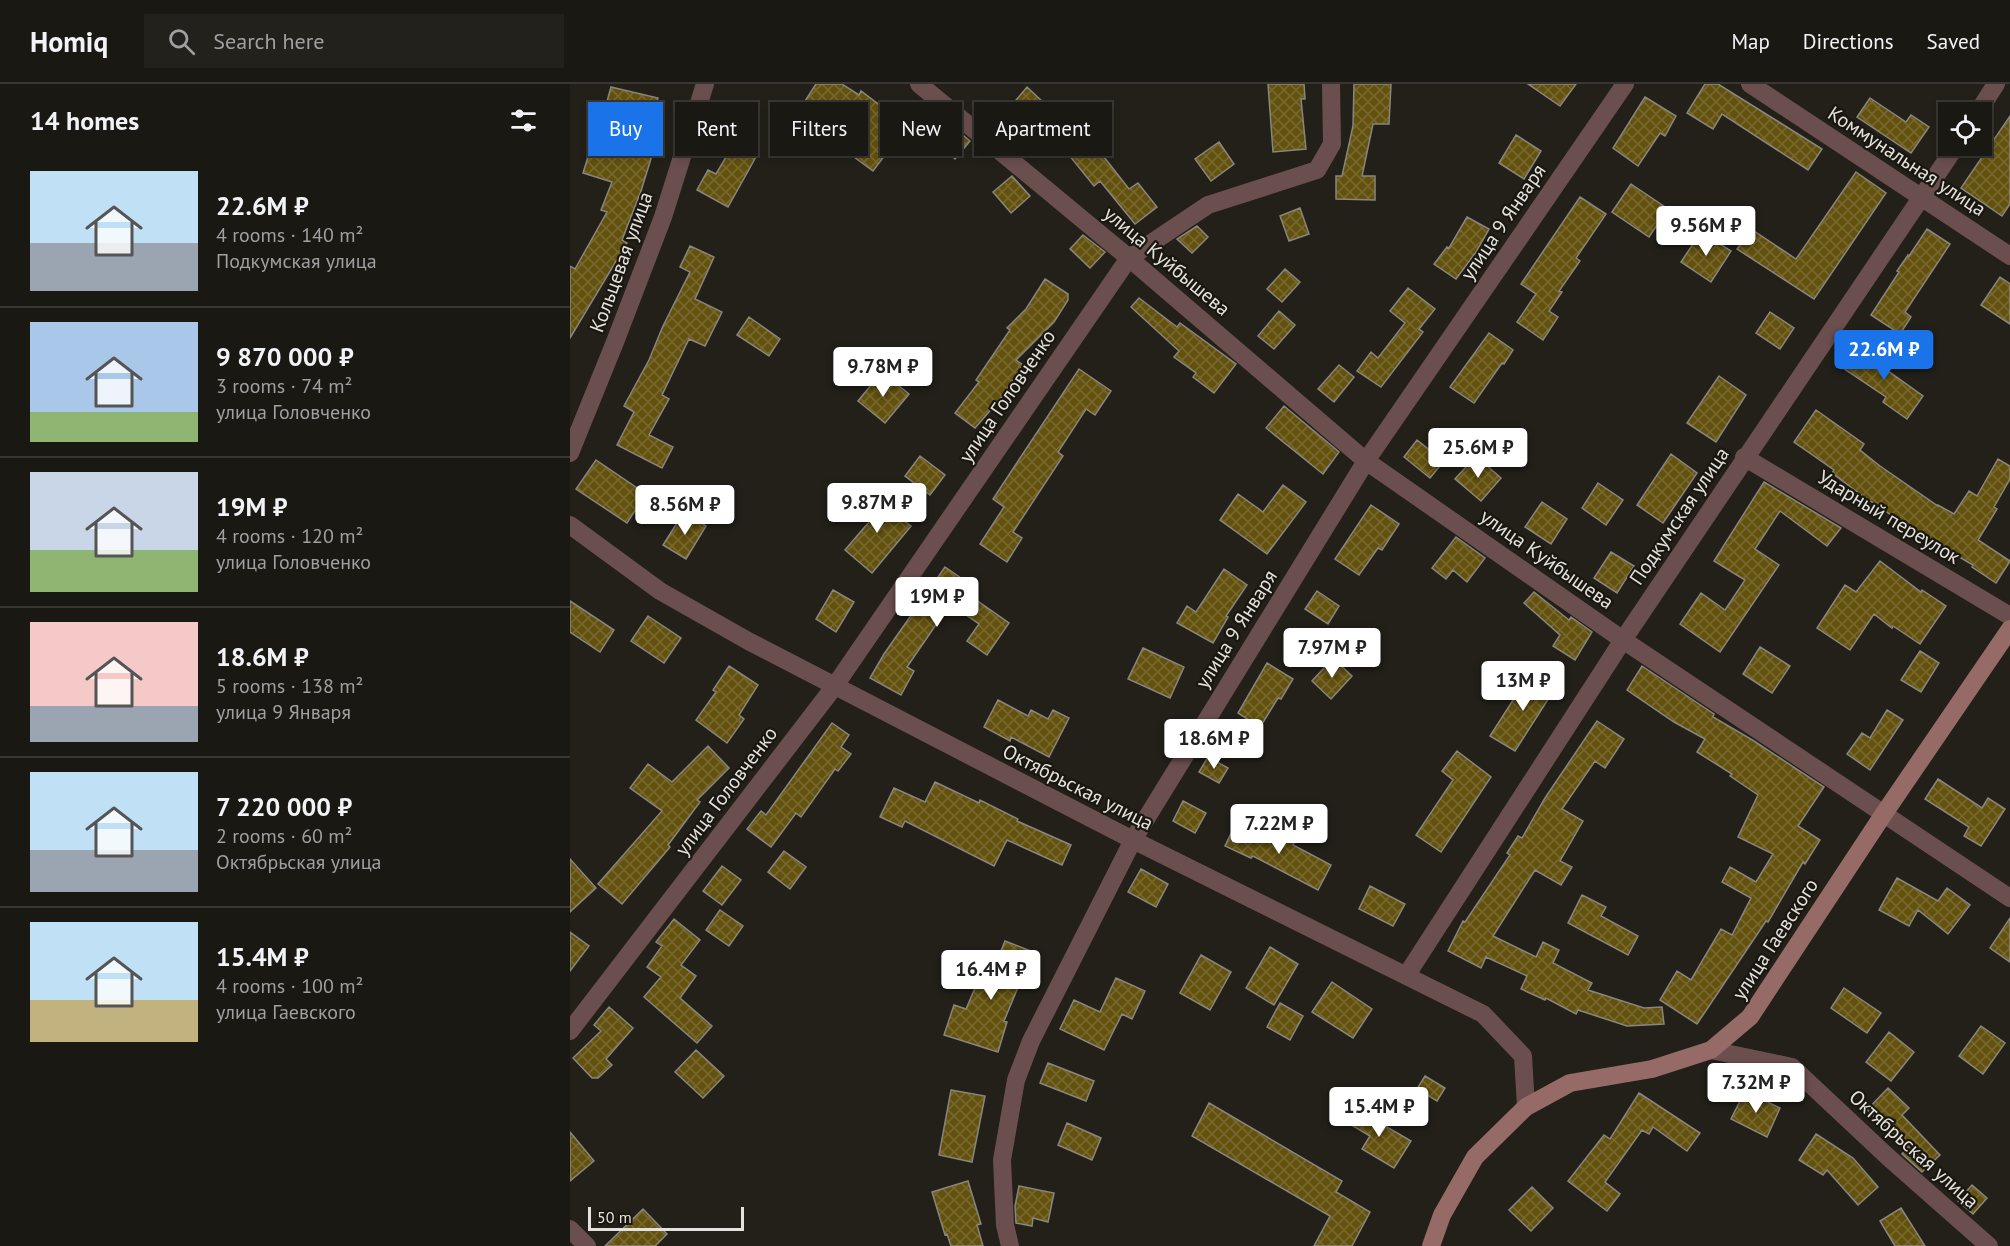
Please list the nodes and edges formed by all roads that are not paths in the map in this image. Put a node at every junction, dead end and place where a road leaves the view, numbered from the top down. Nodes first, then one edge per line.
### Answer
1 (705, 84) edge
2 (919, 84) edge
3 (1331, 84) edge
4 (1625, 84) edge
5 (1750, 84) edge
6 (1996, 84) edge
7 (1984, 102) edge
8 (1949, 156) edge
9 (1922, 198) junction
10 (2010, 256) edge
11 (1129, 258) junction
12 (570, 453) edge
13 (1744, 457) junction
14 (1366, 461) junction
15 (570, 525) edge
16 (2010, 616) edge
17 (2010, 629) edge
18 (1623, 640) junction
19 (834, 687) junction
20 (1883, 815) junction
21 (1133, 840) junction
22 (2010, 898) edge
23 (1406, 976) junction
24 (570, 1031) edge
25 (1711, 1050) junction
26 (1526, 1107) junction
27 (570, 1228) edge
28 (587, 1246) edge
29 (1011, 1246) edge
30 (1431, 1246) edge
31 (1989, 1246) edge

1 - 12 street, Кольцевая улица
2 - 11 street, улица Куйбышева
3 - 11 street, улица Головченко
4 - 14 street, улица 9 Января
5 - 9 street, Коммунальная улица
6 - 7 street
8 - 9 street, Подкумская улица
9 - 10 street, Коммунальная улица
9 - 13 street, Подкумская улица
11 - 14 street, улица Куйбышева
11 - 19 street, улица Головченко
13 - 16 street, Ударный переулок
13 - 18 street, Подкумская улица
14 - 18 street, улица Куйбышева
14 - 21 street, улица 9 Января
15 - 19 street, Октябрьская улица
17 - 20 main road, улица Гаевского
18 - 20 street, улица Куйбышева
18 - 23 street, Подкумская улица
19 - 21 street, Октябрьская улица
19 - 24 street, улица Головченко
20 - 22 street, улица Куйбышева
20 - 25 main road, улица Гаевского
21 - 23 street, Октябрьская улица
21 - 29 street, улица 9 Января
23 - 26 street, Октябрьская улица
25 - 26 main road, улица Гаевского
25 - 31 street, Октябрьская улица
26 - 30 main road, улица Гаевского
27 - 28 street

